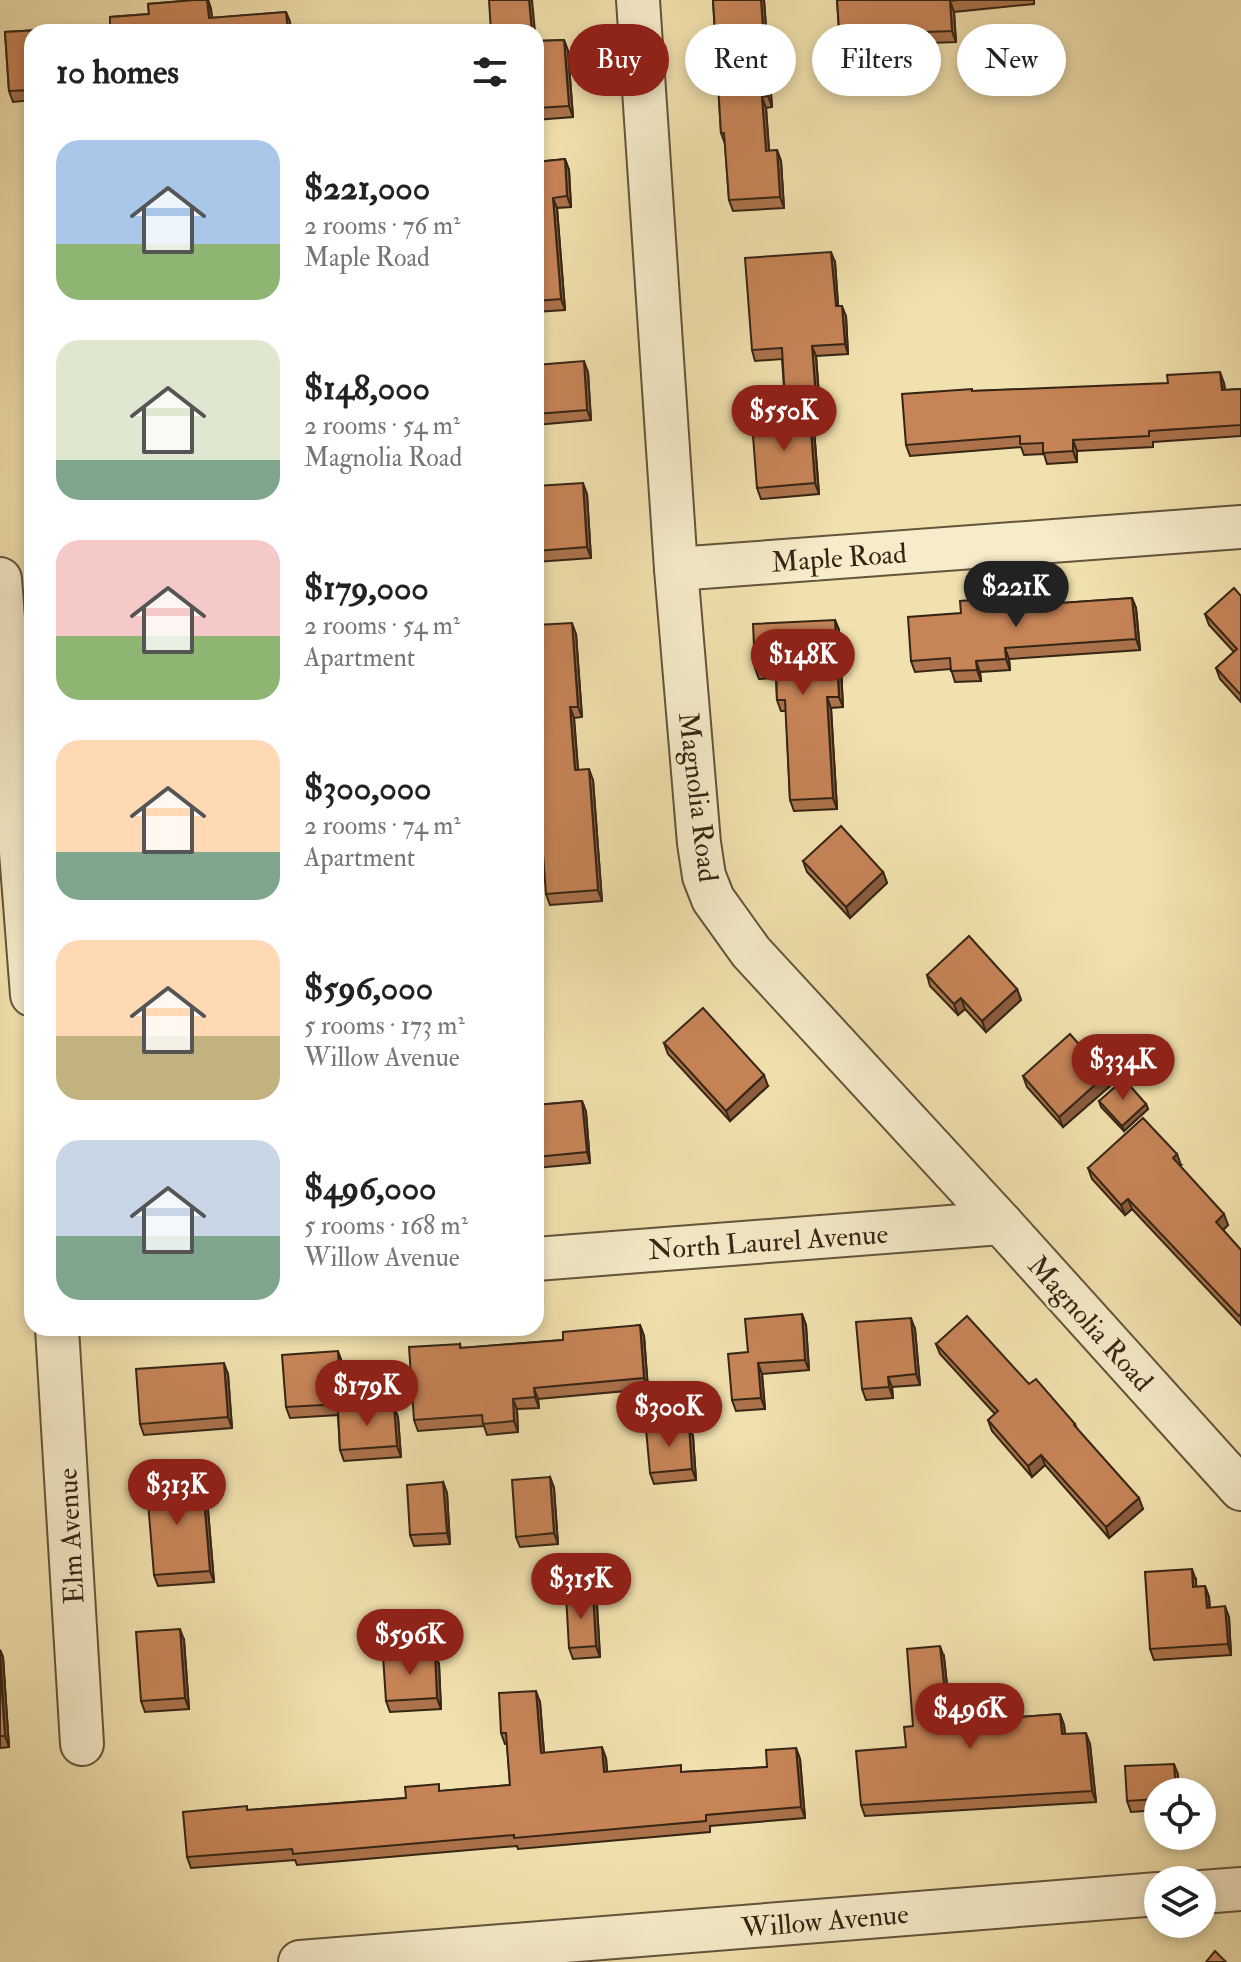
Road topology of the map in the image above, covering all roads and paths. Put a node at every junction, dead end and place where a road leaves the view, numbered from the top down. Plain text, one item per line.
1 (638, 0) edge
2 (1241, 527) edge
3 (676, 569) junction
4 (0, 579) edge
5 (24, 891) edge
6 (1001, 1223) junction
7 (544, 1258) edge
8 (57, 1336) edge
9 (1241, 1489) edge
10 (82, 1744) dead end
11 (1241, 1889) edge
12 (1216, 1891) edge
13 (1144, 1895) edge
14 (473, 1955) edge
15 (300, 1962) edge

1 - 3 street, Magnolia Road
2 - 3 street, Maple Road
3 - 6 street, Magnolia Road
4 - 5 street
6 - 7 street, North Laurel Avenue
6 - 9 street, Magnolia Road
8 - 10 street, Elm Avenue
11 - 12 street
13 - 14 street, Willow Avenue
14 - 15 street, Willow Avenue

